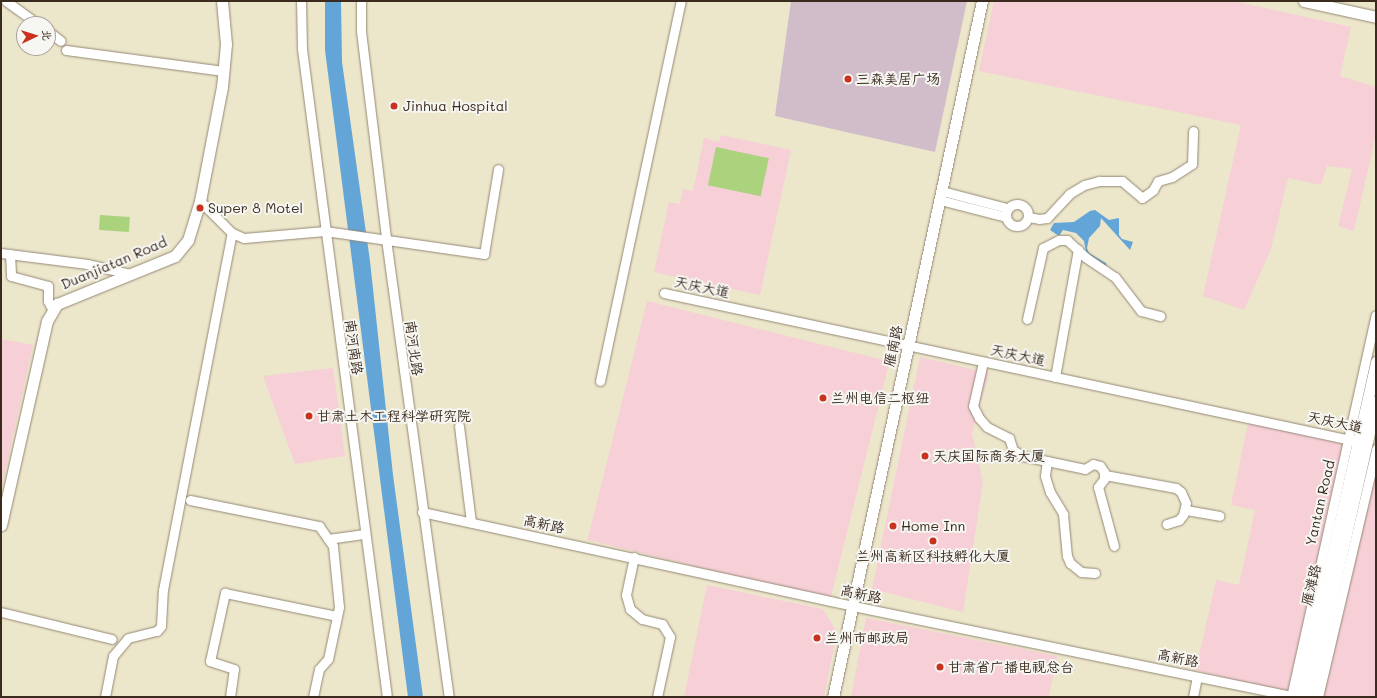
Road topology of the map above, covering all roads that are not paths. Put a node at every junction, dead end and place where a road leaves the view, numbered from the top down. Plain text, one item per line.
1 (6, 1) edge
2 (222, 1) edge
3 (301, 1) edge
4 (361, 1) edge
5 (681, 1) edge
6 (982, 1) edge
7 (1304, 1) edge
8 (27, 16) edge
9 (1376, 17) edge
10 (56, 38) edge
11 (61, 41) dead end
12 (66, 50) dead end
13 (224, 71) junction
14 (1193, 131) dead end
15 (498, 169) dead end
16 (941, 196) junction
17 (200, 201) junction
18 (1006, 213) junction
19 (1028, 217) junction
20 (325, 231) junction
21 (232, 233) junction
22 (386, 239) junction
23 (1078, 249) junction
24 (5, 254) edge
25 (130, 274) junction
26 (664, 293) dead end
27 (53, 311) junction
28 (1376, 315) edge
29 (1160, 316) dead end
30 (1027, 319) dead end
31 (908, 346) junction
32 (983, 362) junction
33 (1376, 362) edge
34 (1055, 377) junction
35 (600, 381) dead end
36 (1376, 402) edge
37 (460, 426) dead end
38 (1363, 444) edge
39 (1047, 461) junction
40 (1104, 475) junction
41 (190, 500) dead end
42 (1186, 510) junction
43 (422, 512) junction
44 (1220, 516) dead end
45 (471, 522) junction
46 (1167, 524) dead end
47 (1, 525) edge
48 (365, 534) junction
49 (328, 539) junction
50 (1114, 546) dead end
51 (634, 556) junction
52 (1095, 573) dead end
53 (853, 606) junction
54 (1, 612) edge
55 (337, 616) junction
56 (112, 639) dead end
57 (1197, 677) junction
58 (105, 697) edge
59 (230, 697) edge
60 (313, 697) edge
61 (387, 697) edge
62 (449, 697) edge
63 (657, 697) edge
64 (833, 697) edge
65 (1192, 697) edge
66 (1294, 697) edge
67 (1309, 697) edge
68 (1318, 697) edge

1 - 8 street
2 - 13 main road, Duanjiatan Road
3 - 20 street, 南河南路
4 - 22 street, 南河北路
5 - 35 street
6 - 16 main road, 雁南路
7 - 9 main road
10 - 11 street
12 - 13 street
13 - 17 main road, Duanjiatan Road
14 - 19 street
15 - 22 street
16 - 18 street
16 - 31 main road, 雁南路
17 - 21 street
17 - 25 main road, Duanjiatan Road
18 - 19 street
18 - 19 street
20 - 21 street
20 - 22 street
20 - 48 street, 南河南路
21 - 58 street
22 - 43 street, 南河北路
23 - 29 street
23 - 30 street
23 - 34 street
24 - 25 street
24 - 27 street
25 - 27 main road, Duanjiatan Road
26 - 31 street, 天庆大道
27 - 47 main road, Duanjiatan Road
28 - 38 street
31 - 32 street, 天庆大道
31 - 53 main road, 雁南路
32 - 34 street, 天庆大道
32 - 39 street
33 - 38 main road, 雁滩路
34 - 38 street, 天庆大道
36 - 38 main road
37 - 45 street
38 - 66 main road, 雁滩路
38 - 67 main road
38 - 68 street
39 - 40 street
39 - 52 street
40 - 42 street
40 - 50 street
41 - 49 street
42 - 44 street
42 - 46 street
43 - 45 street, 高新路
43 - 62 street, 南河北路
45 - 51 street, 高新路
48 - 49 street
48 - 61 street, 南河南路
49 - 55 street
51 - 53 street, 高新路
51 - 63 street
53 - 57 street, 高新路
53 - 64 main road, 雁南路
54 - 56 street
55 - 59 street
55 - 60 street
57 - 65 street
57 - 66 street, 高新路

